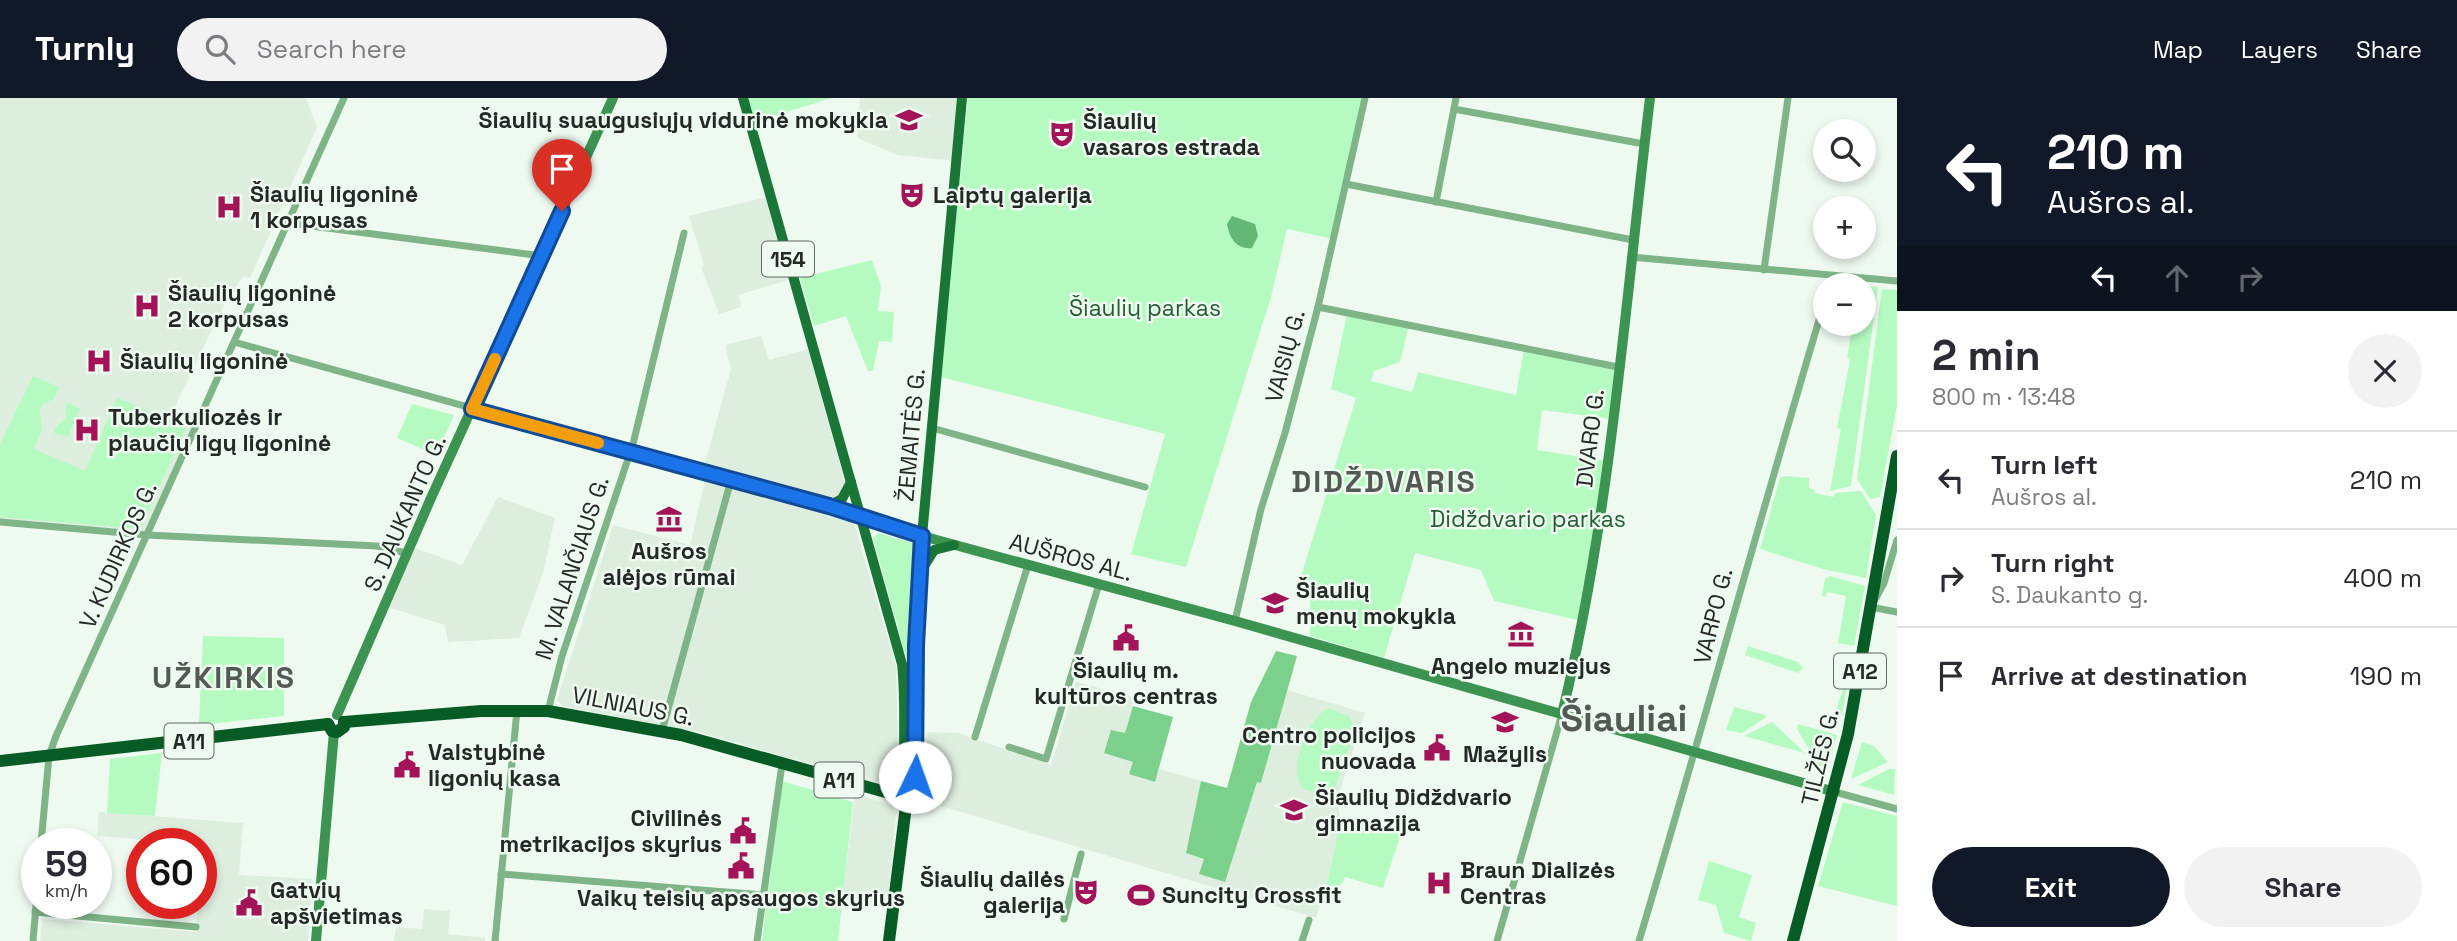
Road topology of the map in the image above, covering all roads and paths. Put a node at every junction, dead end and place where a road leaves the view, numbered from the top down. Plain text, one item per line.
1 (344, 98) edge
2 (613, 98) edge
3 (743, 98) edge
4 (962, 98) edge
5 (1365, 98) edge
6 (1456, 98) edge
7 (1650, 98) edge
8 (1788, 98) edge
9 (1454, 109) junction
10 (1644, 144) junction
11 (1346, 184) junction
12 (1436, 202) junction
13 (288, 223) junction
14 (684, 233) dead end
15 (1633, 240) junction
16 (542, 256) junction
17 (1631, 257) junction
18 (1764, 270) junction
19 (1813, 277) edge
20 (1876, 281) edge
21 (1897, 281) edge
22 (1318, 307) junction
23 (1814, 336) edge
24 (234, 342) junction
25 (1618, 367) junction
26 (472, 409) junction
27 (932, 428) junction
28 (631, 452) junction
29 (1897, 456) edge
30 (731, 480) junction
31 (851, 482) junction
32 (1145, 487) dead end
33 (829, 506) junction
34 (860, 516) junction
35 (0, 522) edge
36 (148, 535) junction
37 (922, 536) junction
38 (1897, 540) edge
39 (954, 545) junction
40 (407, 553) junction
41 (1028, 565) junction
42 (920, 575) junction
43 (1099, 584) junction
44 (1871, 607) junction
45 (1897, 612) edge
46 (1235, 621) junction
47 (517, 710) junction
48 (548, 711) junction
49 (1562, 714) junction
50 (336, 723) junction
51 (662, 731) junction
52 (975, 737) dead end
53 (1009, 747) dead end
54 (1695, 751) junction
55 (49, 756) junction
56 (0, 761) edge
57 (782, 764) junction
58 (1835, 792) junction
59 (907, 798) junction
60 (1897, 809) edge
61 (42, 828) edge
62 (1081, 854) dead end
63 (501, 874) junction
64 (763, 894) junction
65 (35, 919) edge
66 (110, 919) edge
67 (1064, 919) dead end
68 (1309, 920) dead end
69 (196, 927) dead end
70 (33, 941) edge
71 (316, 941) edge
72 (495, 941) edge
73 (757, 941) edge
74 (889, 941) edge
75 (1302, 941) edge
76 (1497, 941) edge
77 (1639, 941) edge
78 (1793, 941) edge

1 - 13 street, V. KUDIRKOS G.
2 - 16 main road, S. DAUKANTO G.
3 - 31 main road, 154
4 - 27 main road, ŽEMAITĖS G.
5 - 11 street, VAISIŲ G.
6 - 9 street
7 - 10 main road, DVARO G.
8 - 18 street
9 - 10 street
9 - 12 street
10 - 15 main road, DVARO G.
11 - 12 street
11 - 22 street, VAISIŲ G.
12 - 15 street
13 - 16 street
13 - 24 street, V. KUDIRKOS G.
14 - 28 street, M. VALANČIAUS G.
15 - 17 main road, DVARO G.
16 - 26 main road, S. DAUKANTO G.
17 - 18 street
17 - 25 main road, DVARO G.
18 - 19 street
20 - 21 street
22 - 25 street
22 - 46 street, VAISIŲ G.
23 - 54 street, VARPO G.
24 - 26 street, AUŠROS AL.
24 - 36 street, V. KUDIRKOS G.
25 - 49 main road, DVARO G.
26 - 28 street, AUŠROS AL.
26 - 40 main road, S. DAUKANTO G.
27 - 32 street
27 - 37 main road, ŽEMAITĖS G.
28 - 30 street, AUŠROS AL.
28 - 48 street, M. VALANČIAUS G.
29 - 44 highway, TILŽĖS G. / A12
30 - 33 street, AUŠROS AL.
30 - 51 street
31 - 33 main road
31 - 34 main road, 154
33 - 34 street, AUŠROS AL.
34 - 37 main road, AUŠROS AL.
34 - 59 main road, 154
35 - 36 street
36 - 40 street
36 - 55 street, V. KUDIRKOS G.
37 - 39 main road, AUŠROS AL.
37 - 42 main road, ŽEMAITĖS G.
38 - 44 street
39 - 41 main road, AUŠROS AL.
39 - 42 main road
40 - 50 main road, S. DAUKANTO G.
41 - 43 main road, AUŠROS AL.
41 - 52 street
42 - 59 main road, ŽEMAITĖS G.
43 - 46 main road, AUŠROS AL.
43 - 53 street
44 - 45 street
44 - 58 highway, TILŽĖS G. / A12
46 - 49 main road, AUŠROS AL.
47 - 48 highway, VILNIAUS G. / A11
47 - 50 highway, VILNIAUS G. / A11
47 - 63 street
48 - 51 highway, VILNIAUS G. / A11
49 - 54 main road, AUŠROS AL.
49 - 76 street, DVARO G.
50 - 55 highway, VILNIAUS G. / A11
50 - 71 main road, S. DAUKANTO G.
51 - 57 highway, VILNIAUS G. / A11
54 - 58 main road, AUŠROS AL.
54 - 77 street, VARPO G.
55 - 56 highway, VILNIAUS G. / A11
55 - 61 street, V. KUDIRKOS G.
57 - 59 highway, VILNIAUS G. / A11
57 - 64 street
58 - 60 street, AUŠROS AL.
58 - 78 highway, TILŽĖS G. / A12
59 - 74 highway, ŽEMAITĖS G.
62 - 67 street
63 - 64 street
63 - 72 street
64 - 73 street
65 - 70 street
66 - 69 street
68 - 75 street

